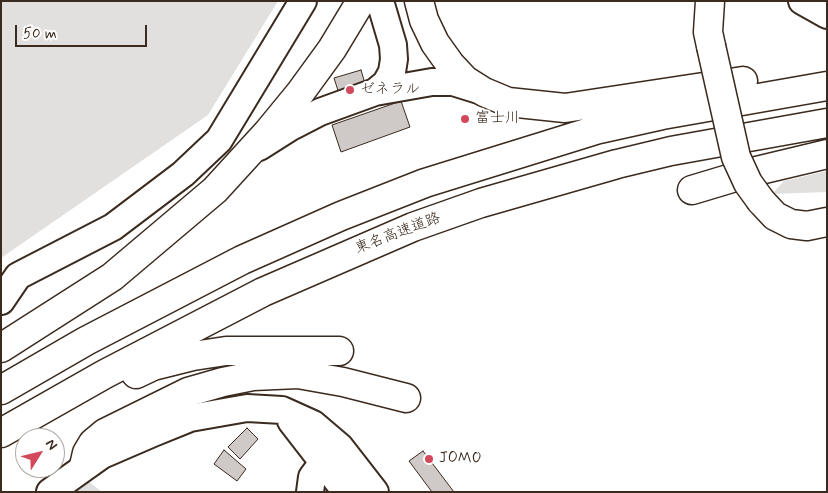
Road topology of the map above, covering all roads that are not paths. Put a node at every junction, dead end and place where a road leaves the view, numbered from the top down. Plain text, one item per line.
1 (303, 1) edge
2 (361, 1) edge
3 (380, 1) edge
4 (419, 1) edge
5 (710, 1) edge
6 (802, 1) edge
7 (827, 15) edge
8 (827, 71) edge
9 (827, 86) edge
10 (374, 92) junction
11 (484, 92) junction
12 (827, 123) edge
13 (827, 154) edge
14 (244, 158) junction
15 (692, 190) dead end
16 (827, 222) edge
17 (1, 301) edge
18 (1, 348) edge
19 (292, 350) junction
20 (339, 351) dead end
21 (325, 379) junction
22 (1, 390) edge
23 (406, 398) dead end
24 (282, 410) junction
25 (1, 433) edge
26 (1, 438) edge
27 (84, 466) junction
28 (312, 480) edge
29 (50, 492) edge
30 (346, 492) edge
31 (375, 492) edge

1 - 17 street
2 - 14 highway
3 - 10 street
4 - 11 highway
5 - 16 highway, bridge
6 - 7 street
8 - 11 highway
9 - 22 highway
10 - 11 street
10 - 14 street
12 - 25 highway, 東名高速道路
13 - 15 highway
14 - 18 highway
19 - 20 highway
19 - 21 street
19 - 26 highway
21 - 23 highway
21 - 27 highway
24 - 27 street
24 - 28 street
24 - 31 street
27 - 29 street
28 - 30 street

